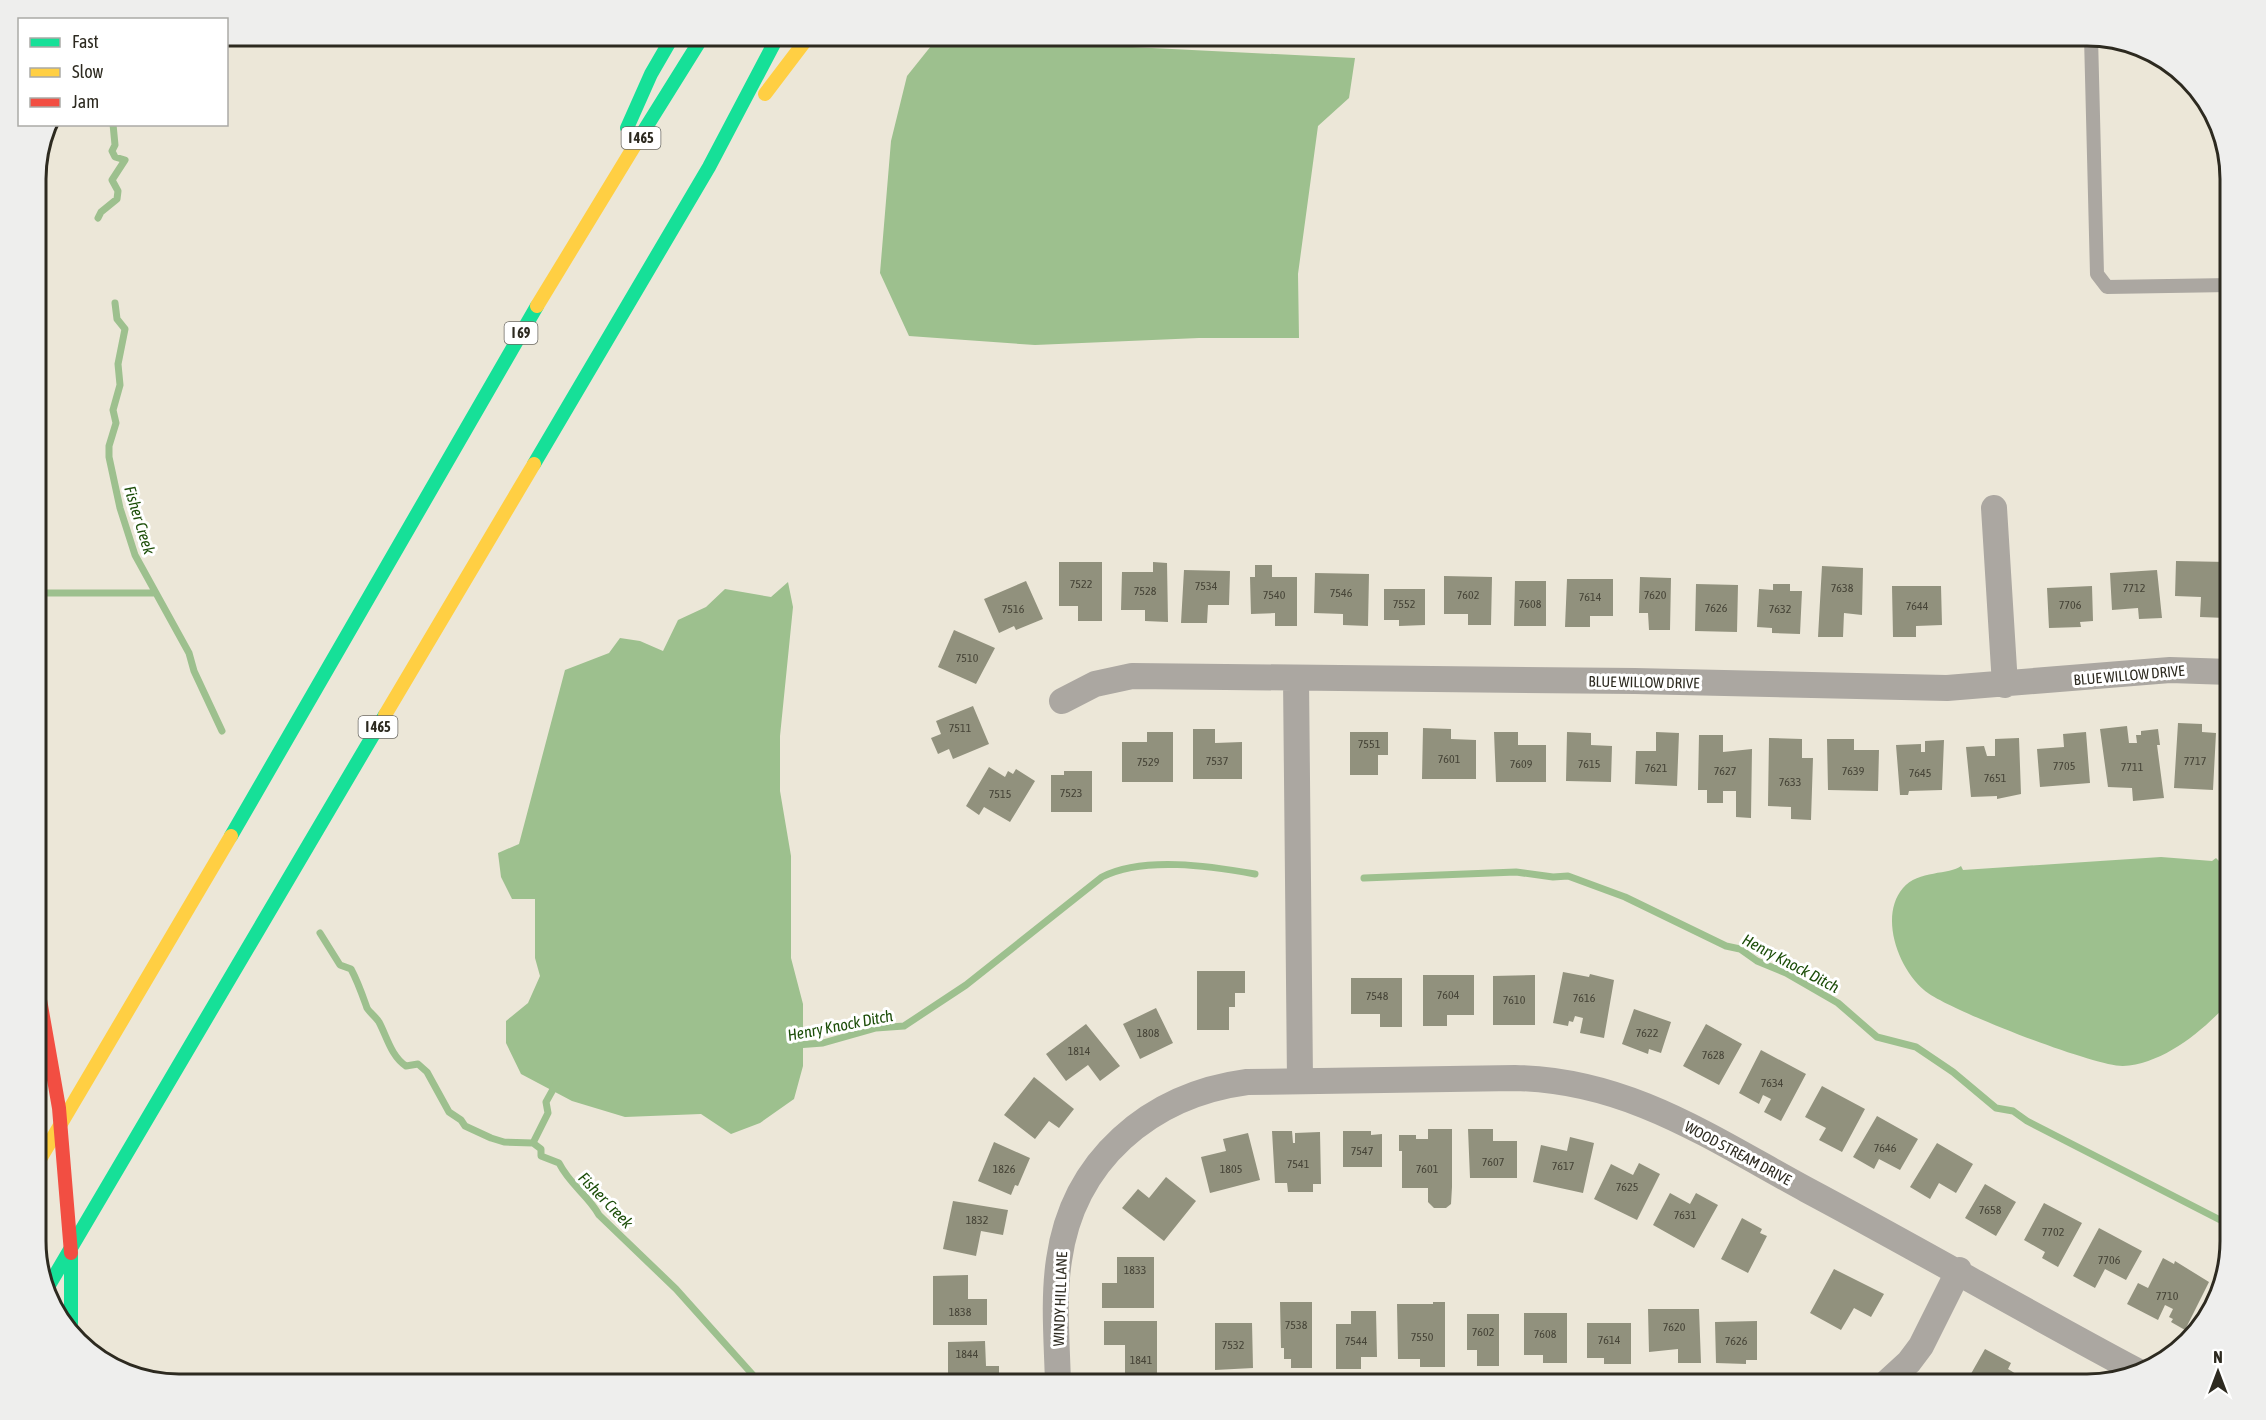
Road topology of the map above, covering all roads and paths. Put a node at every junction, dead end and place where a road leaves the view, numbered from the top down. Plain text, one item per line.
1 (667, 46) edge
2 (697, 46) edge
3 (773, 46) edge
4 (800, 46) edge
5 (2091, 46) edge
6 (709, 167) junction
7 (576, 240) junction
8 (2220, 285) edge
9 (1994, 508) dead end
10 (2220, 672) edge
11 (1296, 678) junction
12 (2005, 685) junction
13 (1062, 701) dead end
14 (47, 1036) edge
15 (1300, 1081) junction
16 (47, 1148) edge
17 (1959, 1270) junction
18 (53, 1279) edge
19 (70, 1316) edge
20 (2129, 1366) edge
21 (1058, 1374) edge
22 (1896, 1374) edge

1 - 7 highway
2 - 7 highway, I 465
3 - 6 highway, I 465
4 - 6 highway
5 - 8 lane
6 - 18 highway, I 465
7 - 16 highway, I 69
9 - 12 street
10 - 12 street, BLUE WILLOW DRIVE
11 - 12 street, BLUE WILLOW DRIVE
11 - 13 street, BLUE WILLOW DRIVE
11 - 15 street
14 - 19 highway, bridge
15 - 17 street, WOOD STREAM DRIVE
15 - 21 street, WINDY HILL LANE
17 - 20 street, WOOD STREAM DRIVE
17 - 22 street

